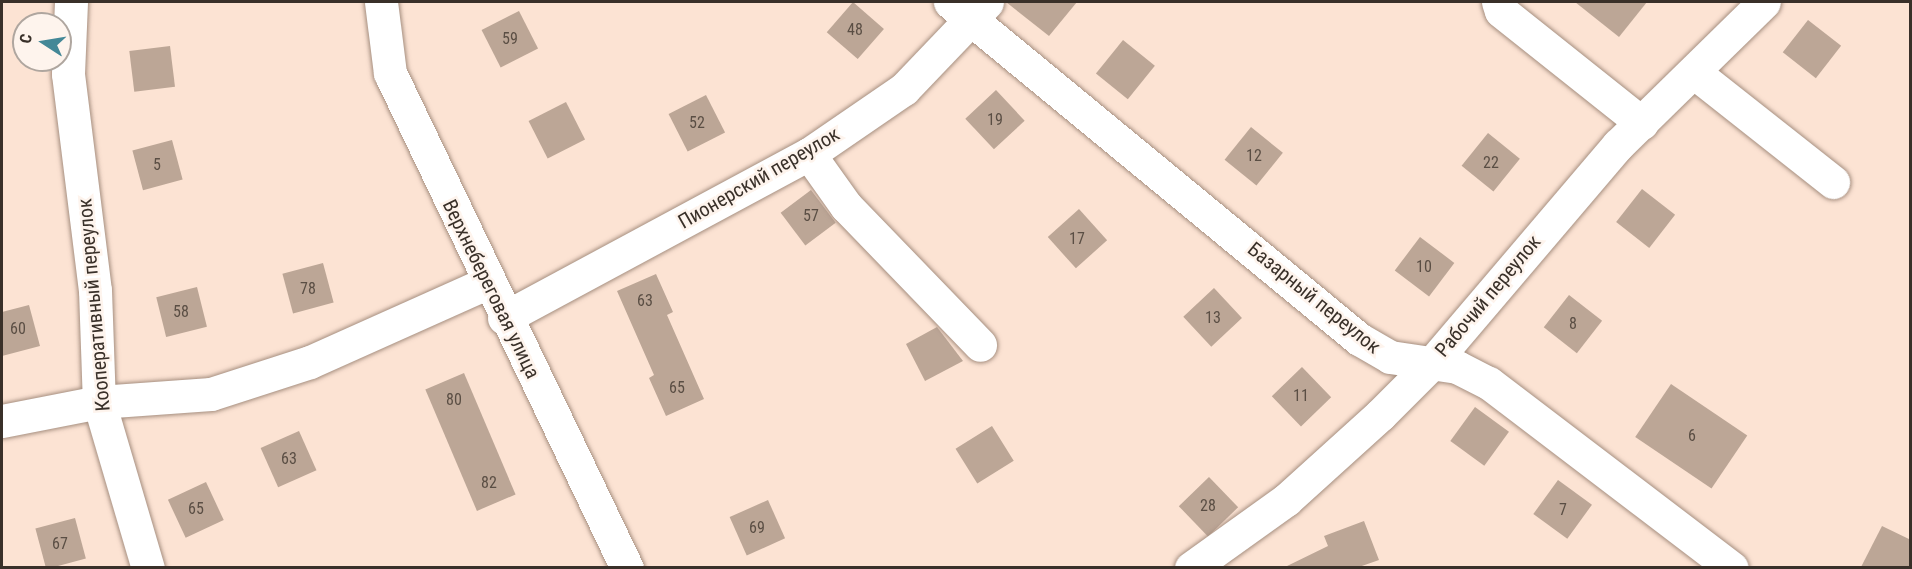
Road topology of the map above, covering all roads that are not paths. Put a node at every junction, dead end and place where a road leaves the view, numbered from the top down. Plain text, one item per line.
1 (71, 2) edge
2 (381, 2) edge
3 (1498, 2) edge
4 (1764, 2) edge
5 (970, 8) edge
6 (1695, 74) junction
7 (1642, 123) junction
8 (808, 154) junction
9 (1833, 182) dead end
10 (487, 283) junction
11 (504, 318) junction
12 (980, 345) dead end
13 (1434, 361) junction
14 (99, 402) junction
15 (2, 421) edge
16 (148, 567) edge
17 (627, 567) edge
18 (1191, 567) edge
19 (1732, 567) edge

1 - 14 street, Кооперативный переулок
2 - 10 street, Верхнебереговая улица
3 - 7 street
4 - 6 street, Рабочий переулок
5 - 8 street, Пионерский переулок
5 - 13 street, Базарный переулок
6 - 7 street, Рабочий переулок
6 - 9 street
7 - 13 street, Рабочий переулок
8 - 11 street, Пионерский переулок
8 - 12 street
10 - 11 street, Верхнебереговая улица
10 - 14 street
11 - 17 street, Верхнебереговая улица
13 - 18 street, Рабочий переулок
13 - 19 street, Базарный переулок
14 - 15 street
14 - 16 street, Кооперативный переулок

